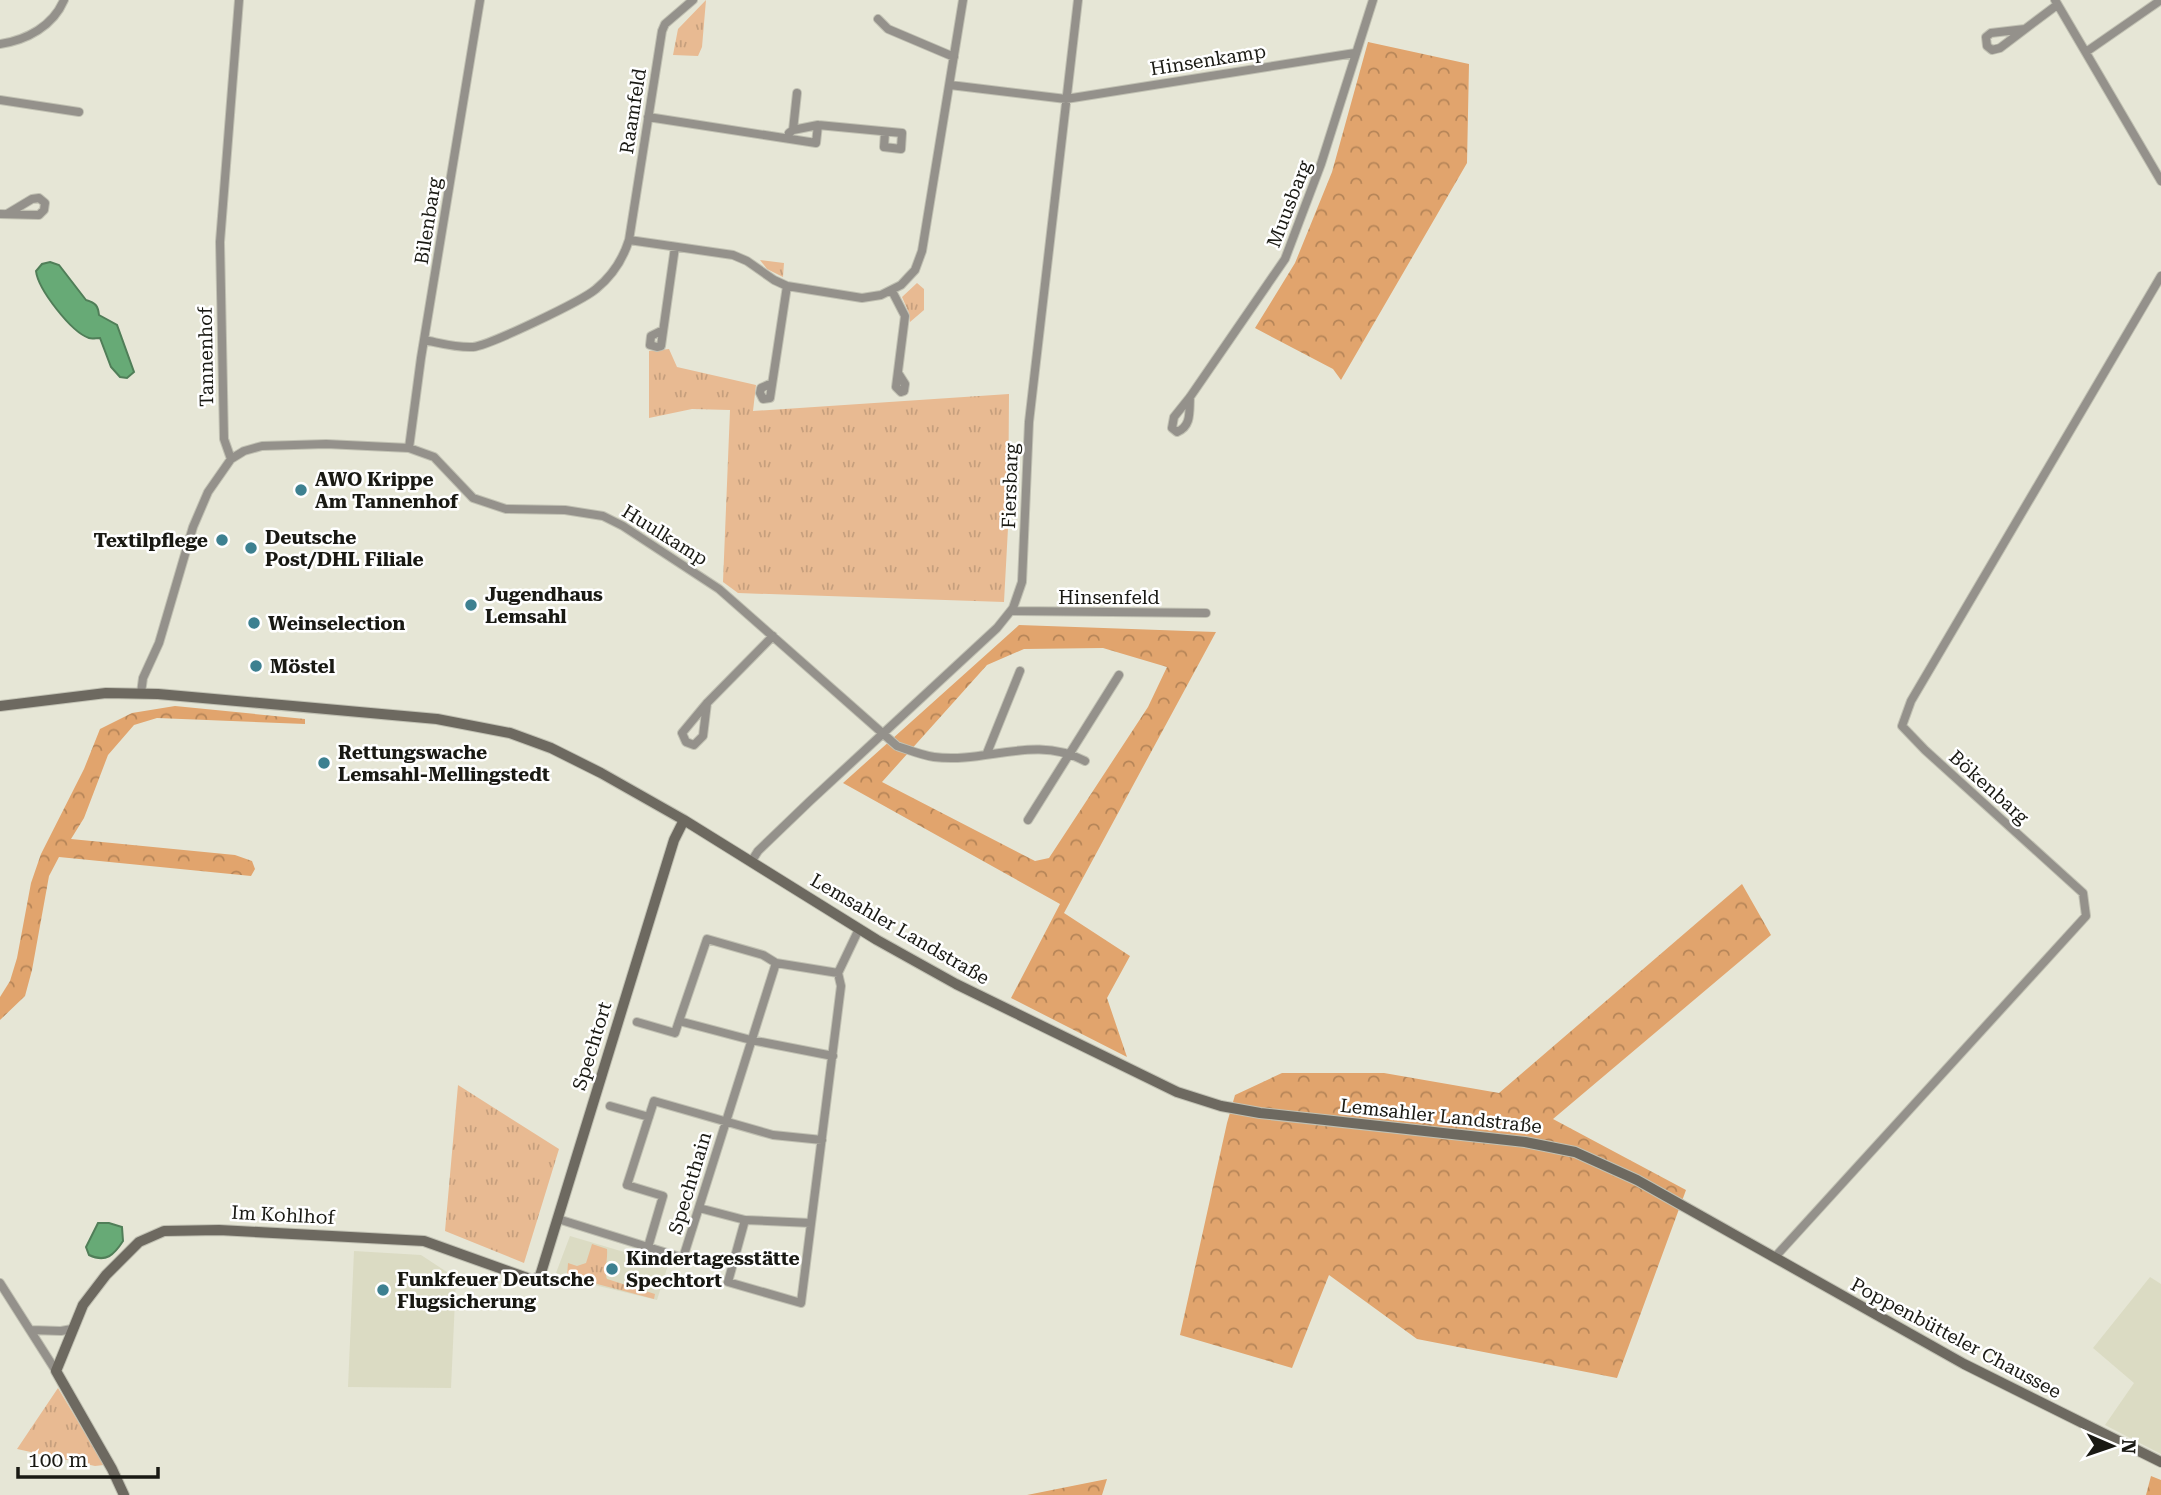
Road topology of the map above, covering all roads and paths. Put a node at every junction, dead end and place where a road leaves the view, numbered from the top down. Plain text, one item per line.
1 (64, 0) edge
2 (239, 0) edge
3 (480, 0) edge
4 (693, 0) edge
5 (963, 0) edge
6 (1078, 0) edge
7 (1373, 0) edge
8 (2161, 0) edge
9 (2056, 3) edge
10 (878, 19) dead end
11 (2025, 29) dead end
12 (0, 44) edge
13 (2086, 52) junction
14 (1355, 53) junction
15 (954, 57) junction
16 (950, 85) junction
17 (797, 93) dead end
18 (1066, 99) junction
19 (0, 100) edge
20 (79, 112) dead end
21 (648, 117) junction
22 (818, 125) junction
23 (793, 131) junction
24 (886, 132) dead end
25 (782, 136) junction
26 (2161, 181) edge
27 (629, 240) junction
28 (675, 247) junction
29 (2161, 276) edge
30 (787, 286) junction
31 (892, 290) junction
32 (663, 330) dead end
33 (424, 340) junction
34 (898, 373) dead end
35 (772, 383) dead end
36 (1190, 397) dead end
37 (409, 448) junction
38 (230, 459) junction
39 (1012, 611) junction
40 (1206, 613) dead end
41 (773, 636) junction
42 (1020, 671) dead end
43 (1119, 675) dead end
44 (141, 693) junction
45 (707, 703) junction
46 (0, 706) edge
47 (881, 734) junction
48 (1070, 753) junction
49 (987, 754) junction
50 (1085, 761) dead end
51 (684, 820) junction
52 (1028, 820) dead end
53 (751, 862) junction
54 (859, 929) junction
55 (776, 963) junction
56 (838, 973) junction
57 (679, 1021) junction
58 (637, 1022) dead end
59 (751, 1040) junction
60 (833, 1056) junction
61 (610, 1106) dead end
62 (649, 1117) junction
63 (725, 1122) junction
64 (822, 1140) junction
65 (699, 1208) junction
66 (558, 1219) junction
67 (745, 1220) junction
68 (811, 1223) junction
69 (648, 1247) junction
70 (1775, 1257) junction
71 (533, 1280) joint
72 (0, 1283) edge
73 (72, 1329) junction
74 (31, 1330) junction
75 (56, 1371) junction
76 (2161, 1462) edge
77 (124, 1495) edge

1 - 12 street
2 - 38 street, Tannenhof
3 - 33 street, Bilenbarg
4 - 21 street, Raamfeld
5 - 15 street
6 - 18 street, Fiersbarg
7 - 14 street, Muusbarg
8 - 13 street
9 - 11 street
9 - 13 street
10 - 15 street
13 - 26 street
14 - 18 street, Hinsenkamp
14 - 36 street, Muusbarg
15 - 16 street
16 - 18 street, Hinsenkamp
16 - 31 street
17 - 23 street
18 - 39 street, Fiersbarg
19 - 20 street
21 - 25 street
21 - 27 street, Raamfeld
22 - 23 street
22 - 24 street
22 - 25 street
23 - 25 street
27 - 28 street
27 - 33 street, Raamfeld
28 - 30 street
28 - 32 street
29 - 70 street, Bökenbarg
30 - 31 street
30 - 35 street
31 - 34 street
33 - 37 street, Bilenbarg
37 - 38 street, Huulkamp
37 - 41 street, Huulkamp
38 - 44 street
39 - 40 street, Hinsenfeld
39 - 47 street, Fiersbarg
41 - 45 street
41 - 47 street, Huulkamp
42 - 49 street
43 - 48 street
44 - 46 main road, Lemsahler Landstraße
44 - 51 main road, Lemsahler Landstraße
45 - 45 street
47 - 49 street, Huulkamp
47 - 53 street, Fiersbarg
48 - 49 street, Huulkamp
48 - 50 street
48 - 52 street
51 - 53 main road, Lemsahler Landstraße
51 - 66 main road, Spechtort
53 - 54 main road, Lemsahler Landstraße
54 - 56 street
54 - 70 main road, Lemsahler Landstraße
55 - 56 street
55 - 57 street
55 - 59 street, Spechthain
56 - 60 street
57 - 58 street
57 - 59 street
59 - 60 street
59 - 63 street, Spechthain
60 - 64 street
61 - 62 street
62 - 63 street, Spechthain
62 - 69 street, Spechthain
63 - 64 street
63 - 65 street, Spechthain
64 - 68 street
65 - 67 street
65 - 69 street, Spechthain
66 - 69 street, Spechthain
66 - 71 main road, Spechtort
67 - 68 street
67 - 68 street
70 - 76 main road, Poppenbütteler Chaussee
71 - 73 main road, Im Kohlhof
72 - 74 street
73 - 74 street
73 - 75 main road, Im Kohlhof
74 - 75 street
75 - 77 main road

